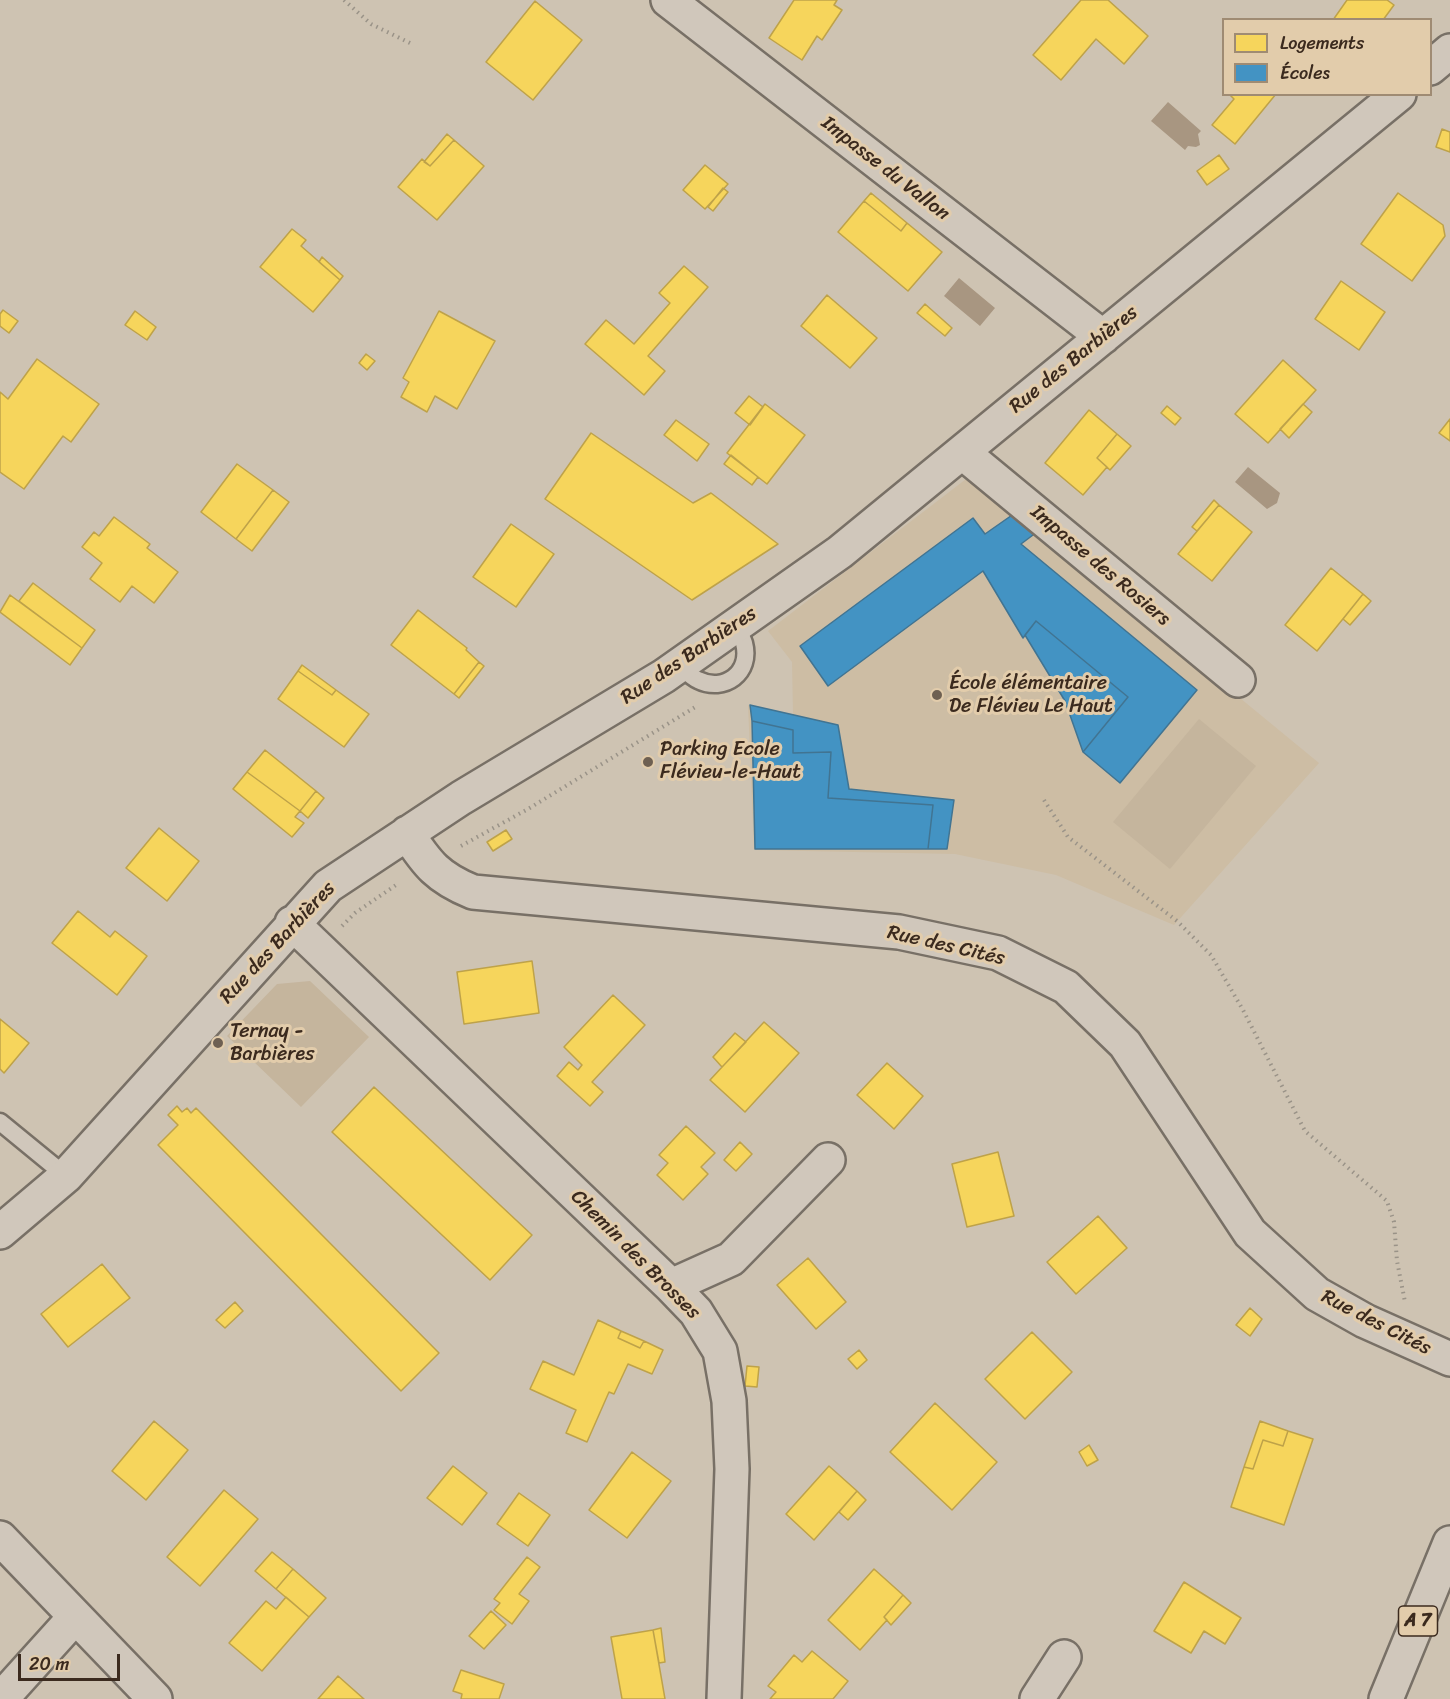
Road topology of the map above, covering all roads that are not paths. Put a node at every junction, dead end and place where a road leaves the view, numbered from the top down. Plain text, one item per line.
1 (668, 0) edge
2 (1450, 51) edge
3 (1432, 67) edge
4 (1397, 96) edge
5 (1103, 337) junction
6 (962, 452) junction
7 (735, 626) junction
8 (679, 665) junction
9 (1238, 680) dead end
10 (407, 833) junction
11 (292, 923) junction
12 (0, 1122) edge
13 (828, 1160) dead end
14 (66, 1176) junction
15 (0, 1232) edge
16 (671, 1286) junction
17 (1437, 1354) edge
18 (0, 1538) edge
19 (1450, 1543) edge
20 (75, 1617) junction
21 (1064, 1657) dead end
22 (1, 1699) edge
23 (155, 1699) edge
24 (724, 1699) edge
25 (1037, 1699) edge
26 (1386, 1699) edge

1 - 5 main road, Impasse du Vallon
2 - 3 main road
4 - 5 main road, Rue des Barbières
5 - 6 main road, Rue des Barbières
6 - 7 main road, Rue des Barbières
6 - 9 main road, Impasse des Rosiers
7 - 8 main road, Rue des Barbières
7 - 8 lane
8 - 10 main road, Rue des Barbières
10 - 11 main road, Rue des Barbières
10 - 17 main road, Rue des Cités
11 - 14 main road, Rue des Barbières
11 - 16 main road, Chemin des Brosses
12 - 14 lane
13 - 16 main road
14 - 15 main road, Rue des Barbières
16 - 24 main road, Chemin des Brosses
18 - 20 main road
19 - 26 main road, A 7
20 - 22 main road
20 - 23 main road
21 - 25 main road

